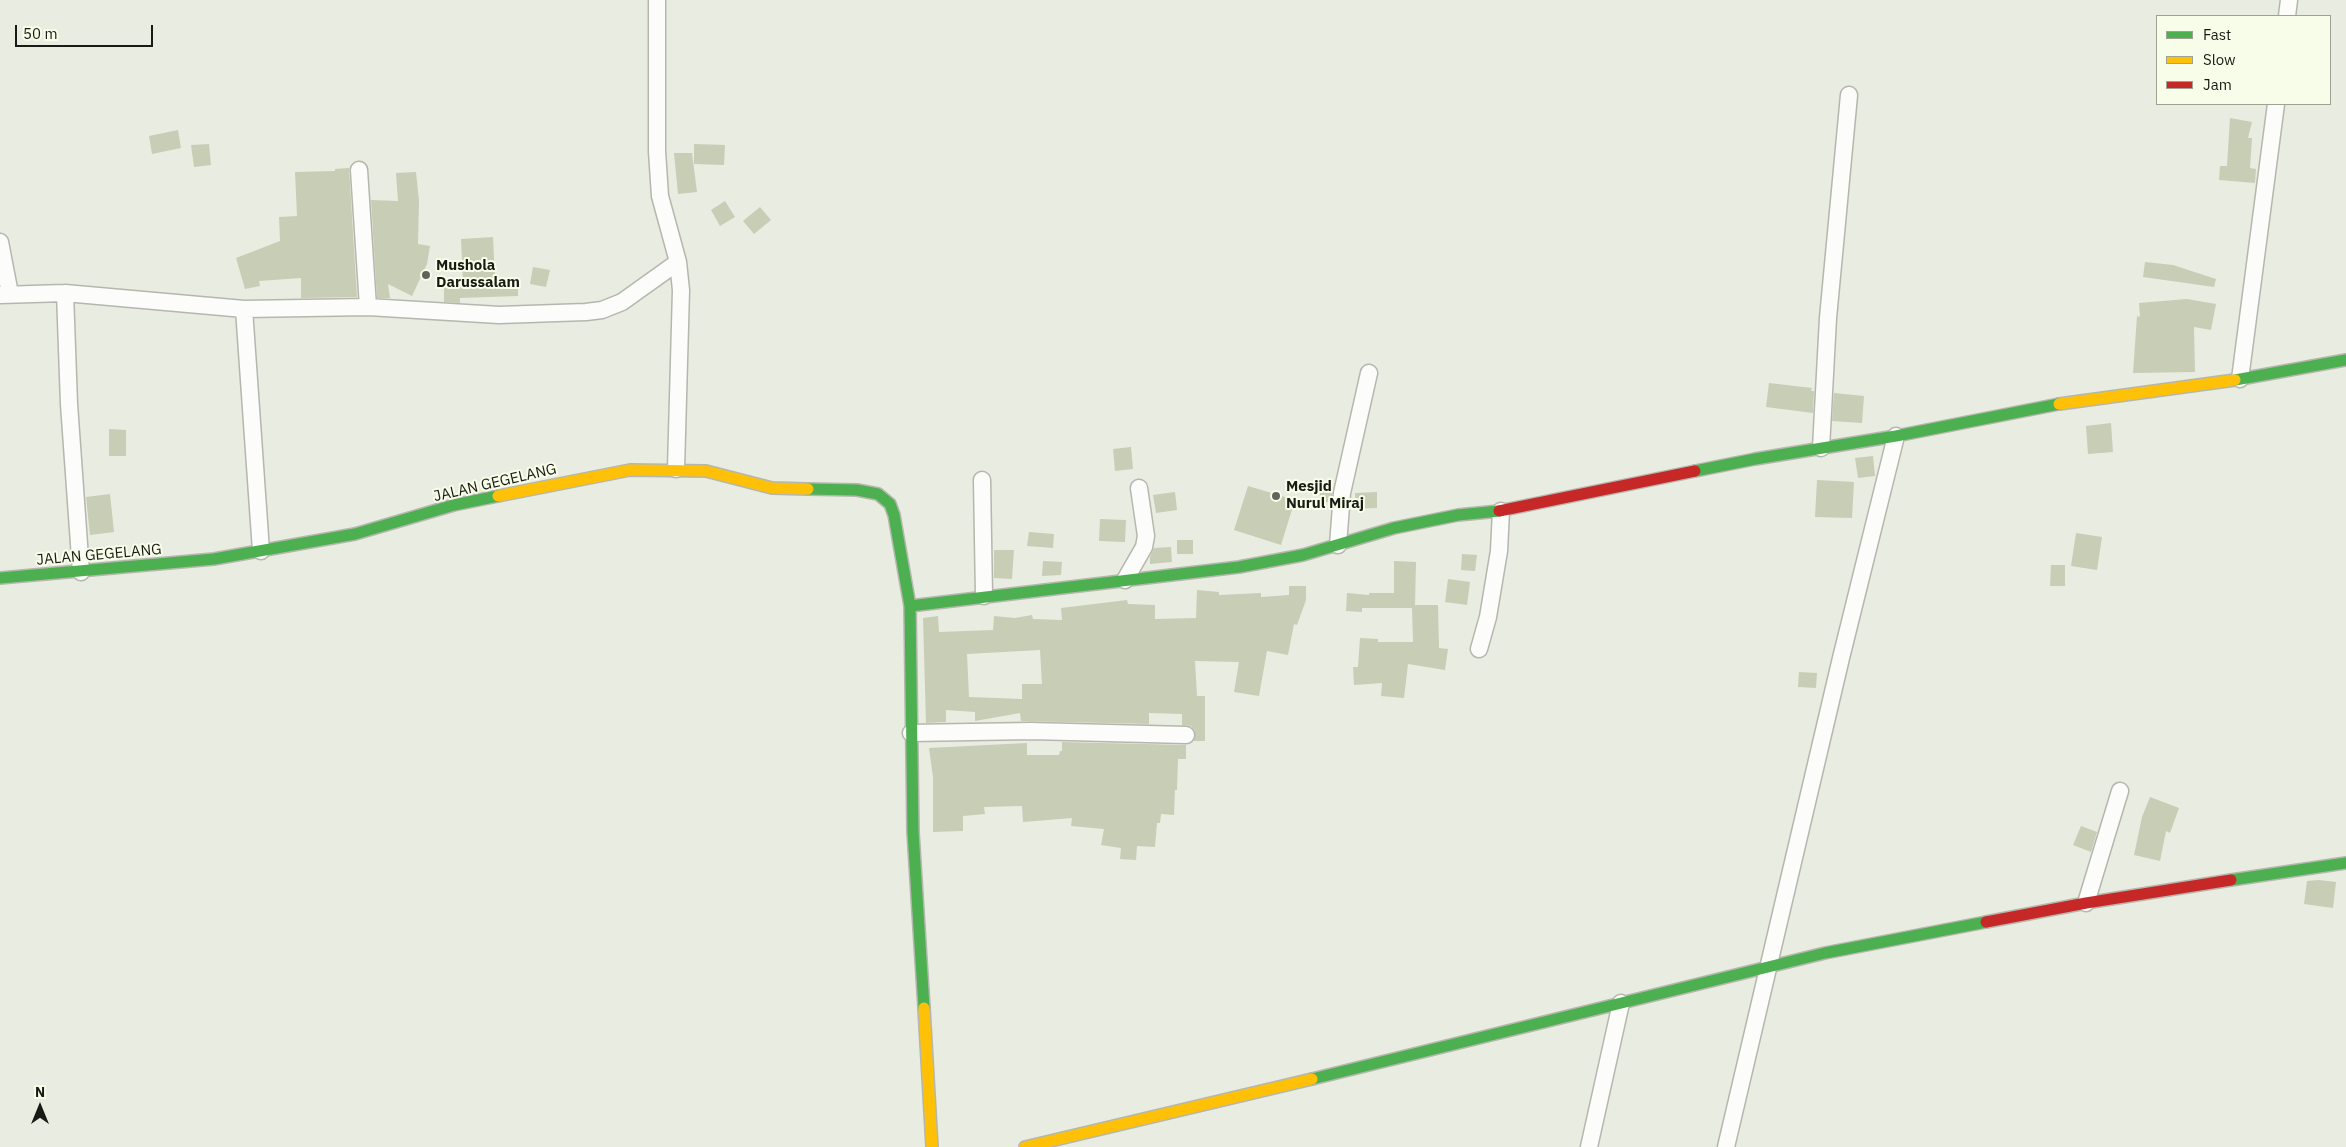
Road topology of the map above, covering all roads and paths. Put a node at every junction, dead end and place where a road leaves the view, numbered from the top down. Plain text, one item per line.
1 (657, 0) edge
2 (2289, 0) edge
3 (2287, 15) edge
4 (1849, 95) dead end
5 (2276, 105) edge
6 (359, 170) dead end
7 (0, 242) edge
8 (678, 262) junction
9 (65, 293) junction
10 (5, 294) edge
11 (368, 307) junction
12 (244, 309) junction
13 (2346, 360) edge
14 (1369, 373) dead end
15 (2240, 379) junction
16 (1896, 436) junction
17 (1821, 448) junction
18 (676, 469) junction
19 (982, 480) dead end
20 (1139, 488) dead end
21 (1501, 511) junction
22 (1338, 545) junction
23 (262, 550) junction
24 (81, 572) junction
25 (0, 578) edge
26 (1125, 580) junction
27 (984, 596) junction
28 (910, 606) junction
29 (1479, 649) dead end
30 (911, 732) junction
31 (1186, 735) dead end
32 (2120, 791) dead end
33 (2346, 863) edge
34 (2086, 903) junction
35 (1770, 965) junction
36 (1621, 1003) junction
37 (932, 1147) edge
38 (1024, 1147) edge
39 (1589, 1147) edge
40 (1726, 1147) edge

1 - 8 street
2 - 3 street
4 - 17 street
5 - 15 street
6 - 11 street
7 - 10 street
8 - 11 street
8 - 18 street
9 - 10 street
9 - 12 street
9 - 24 street
11 - 12 street
12 - 23 street
13 - 15 street
14 - 22 street
15 - 16 street
16 - 17 street
16 - 35 street
17 - 21 street
18 - 23 street, JALAN GEGELANG
18 - 28 street, JALAN GEGELANG
19 - 27 street
20 - 26 street
21 - 22 street
21 - 29 street
22 - 26 street
23 - 24 street, JALAN GEGELANG
24 - 25 street, JALAN GEGELANG
26 - 27 street
27 - 28 street
28 - 30 street, JALAN GEGELANG
30 - 31 street
30 - 37 street, JALAN GEGELANG
32 - 34 street
33 - 34 street
34 - 35 street
35 - 36 street
35 - 40 street
36 - 38 street
36 - 39 street

